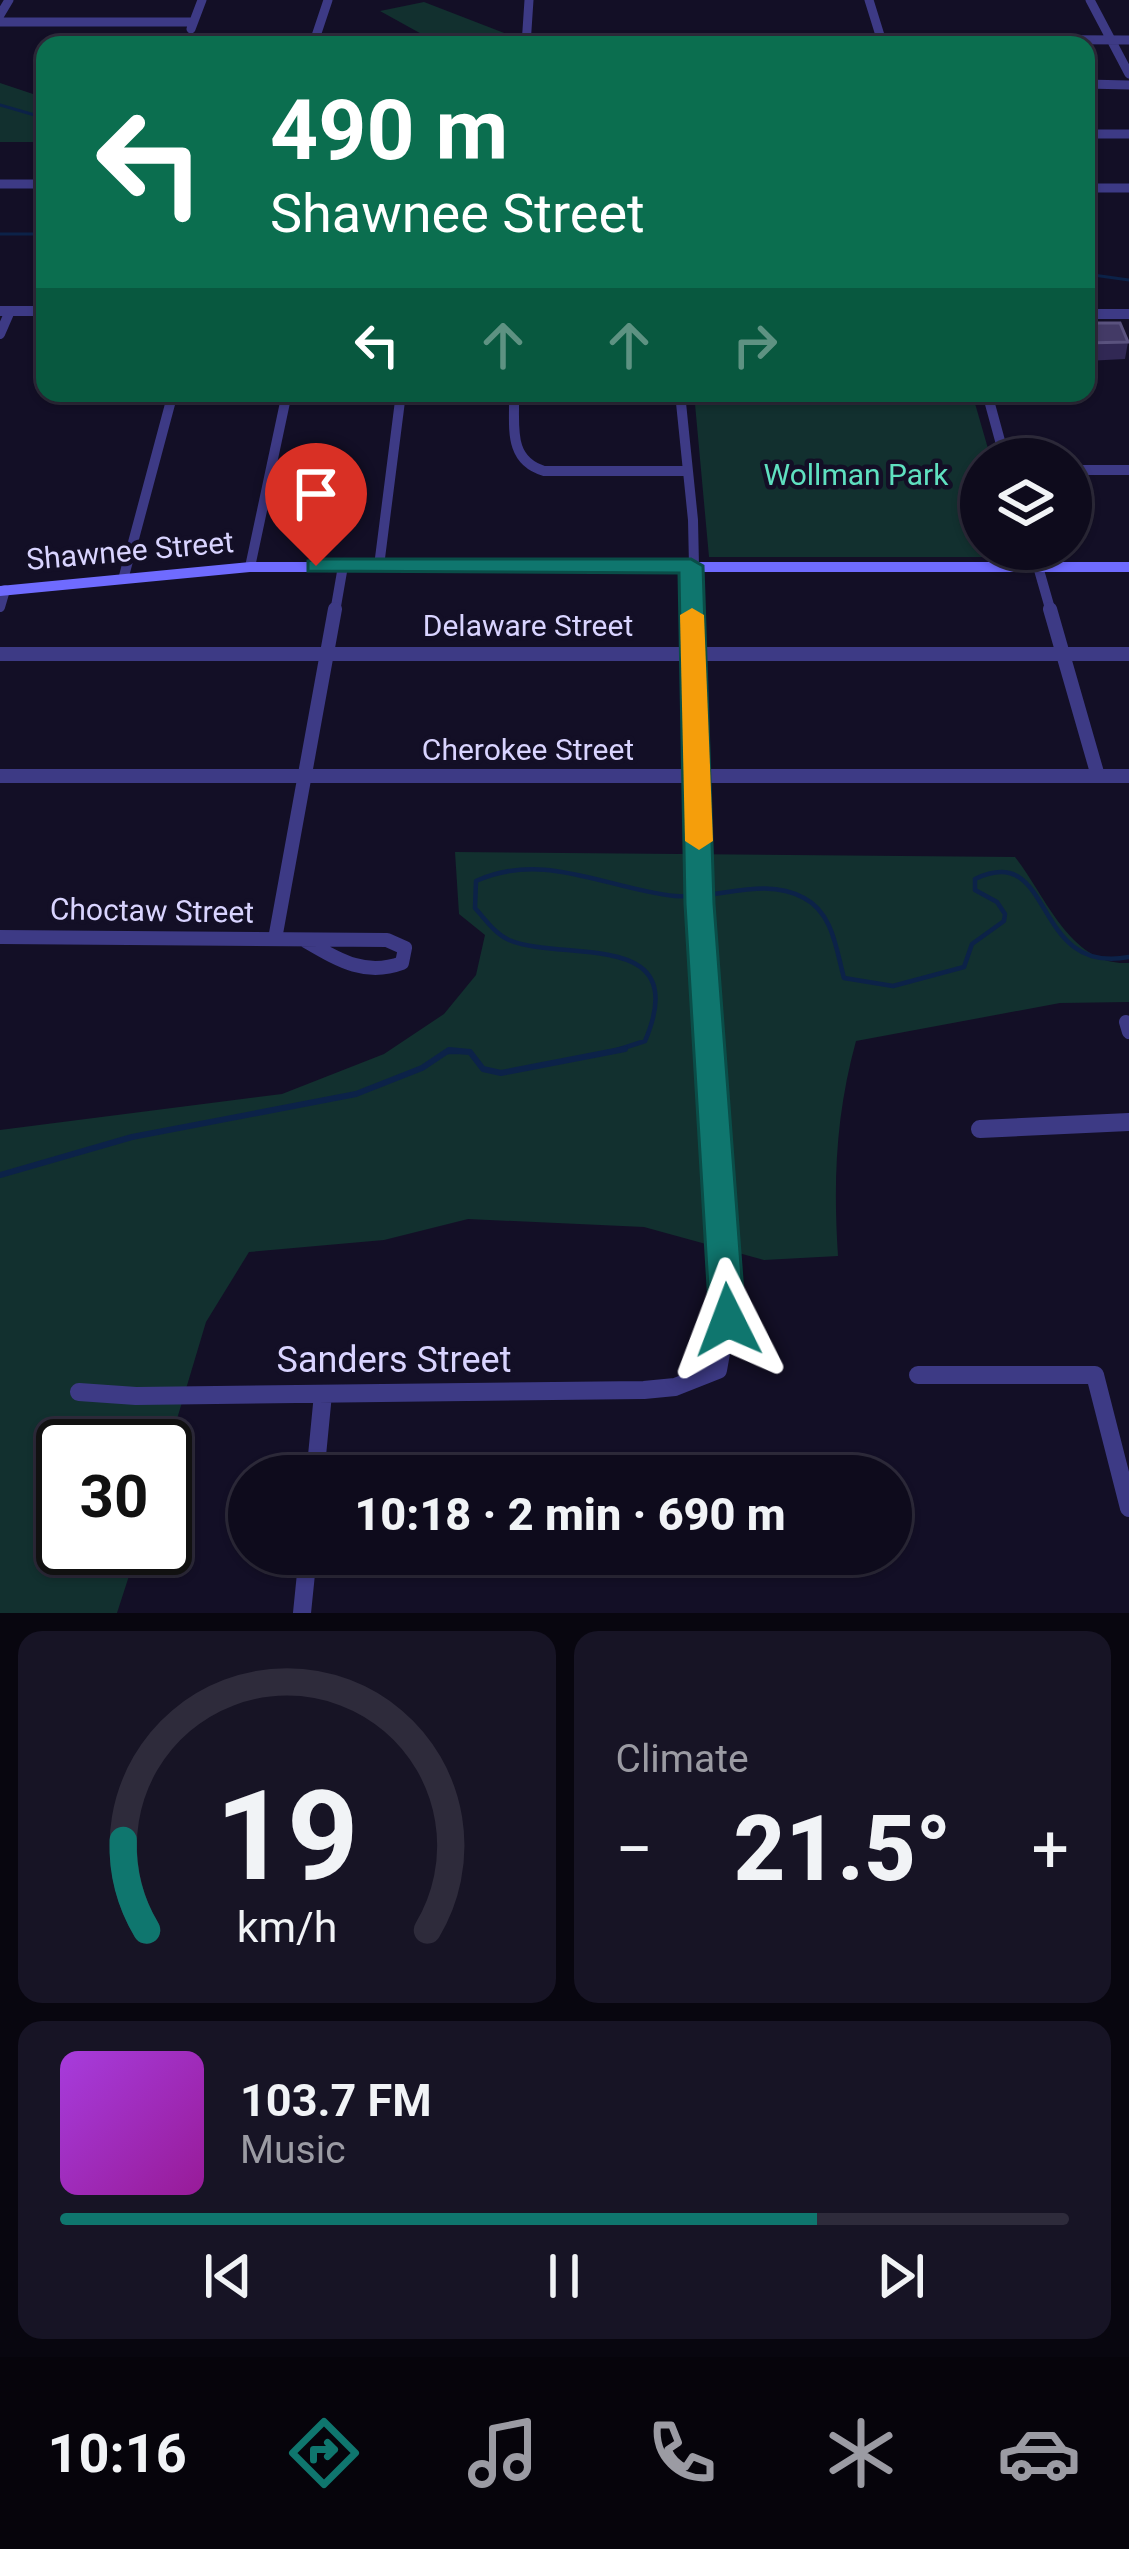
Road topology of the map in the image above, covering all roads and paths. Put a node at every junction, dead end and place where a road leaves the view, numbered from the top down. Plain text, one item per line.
1 (9, 0) edge
2 (202, 0) edge
3 (328, 0) edge
4 (529, 0) edge
5 (869, 0) edge
6 (1090, 0) edge
7 (0, 18) edge
8 (194, 22) junction
9 (188, 36) edge
10 (316, 36) edge
11 (526, 36) edge
12 (880, 36) edge
13 (1095, 40) edge
14 (1112, 40) junction
15 (1129, 40) edge
16 (1129, 74) edge
17 (1095, 84) edge
18 (1129, 85) edge
19 (1095, 134) edge
20 (1129, 134) edge
21 (0, 184) edge
22 (36, 184) edge
23 (1095, 188) edge
24 (1129, 188) edge
25 (5, 311) edge
26 (36, 311) edge
27 (0, 334) edge
28 (171, 402) edge
29 (285, 402) edge
30 (400, 402) edge
31 (514, 402) edge
32 (681, 402) edge
33 (989, 402) edge
34 (999, 438) edge
35 (1092, 470) edge
36 (1129, 470) edge
37 (688, 471) junction
38 (250, 566) junction
39 (343, 566) junction
40 (379, 566) junction
41 (691, 566) junction
42 (960, 567) edge
43 (1092, 568) edge
44 (1129, 568) edge
45 (1040, 570) edge
46 (124, 576) junction
47 (2, 596) edge
48 (1064, 652) junction
49 (326, 653) junction
50 (692, 653) junction
51 (0, 654) edge
52 (1129, 654) edge
53 (0, 776) edge
54 (697, 776) junction
55 (1098, 776) junction
56 (1129, 776) edge
57 (304, 778) junction
58 (0, 937) edge
59 (275, 939) junction
60 (304, 940) junction
61 (1129, 1122) edge
62 (980, 1129) dead end
63 (918, 1375) dead end
64 (79, 1392) dead end
65 (323, 1394) junction
66 (317, 1455) edge
67 (1129, 1508) edge
68 (306, 1575) edge
69 (302, 1613) edge

1 - 7 street
2 - 8 street
3 - 10 street
4 - 11 street
5 - 12 street
6 - 14 street
7 - 8 street
8 - 9 street
13 - 14 street
14 - 15 street
14 - 16 street
17 - 18 street
19 - 20 street
21 - 22 street
23 - 24 street
25 - 26 street
25 - 27 street
28 - 46 street
29 - 38 street
30 - 40 street
31 - 37 street
32 - 37 street
33 - 34 street
35 - 36 street
37 - 41 street
38 - 39 street, Shawnee Street
38 - 46 street, Shawnee Street
39 - 40 street, Shawnee Street
39 - 49 street
40 - 41 street, Shawnee Street
41 - 42 street, Shawnee Street
41 - 50 street
43 - 44 street, Shawnee Street
45 - 48 street
46 - 47 street, Shawnee Street
48 - 50 street, Delaware Street
48 - 52 street, Delaware Street
48 - 55 street
49 - 50 street, Delaware Street
49 - 51 street, Delaware Street
49 - 57 street
50 - 54 street
53 - 57 street, Cherokee Street
54 - 55 street, Cherokee Street
54 - 57 street, Cherokee Street
54 - 65 street, Sanders Street
55 - 56 street, Cherokee Street
57 - 59 street
58 - 59 street, Choctaw Street
59 - 60 street, Choctaw Street
60 - 60 street, Choctaw Street
61 - 62 street
63 - 67 street
64 - 65 street, Sanders Street
65 - 66 street
68 - 69 street

